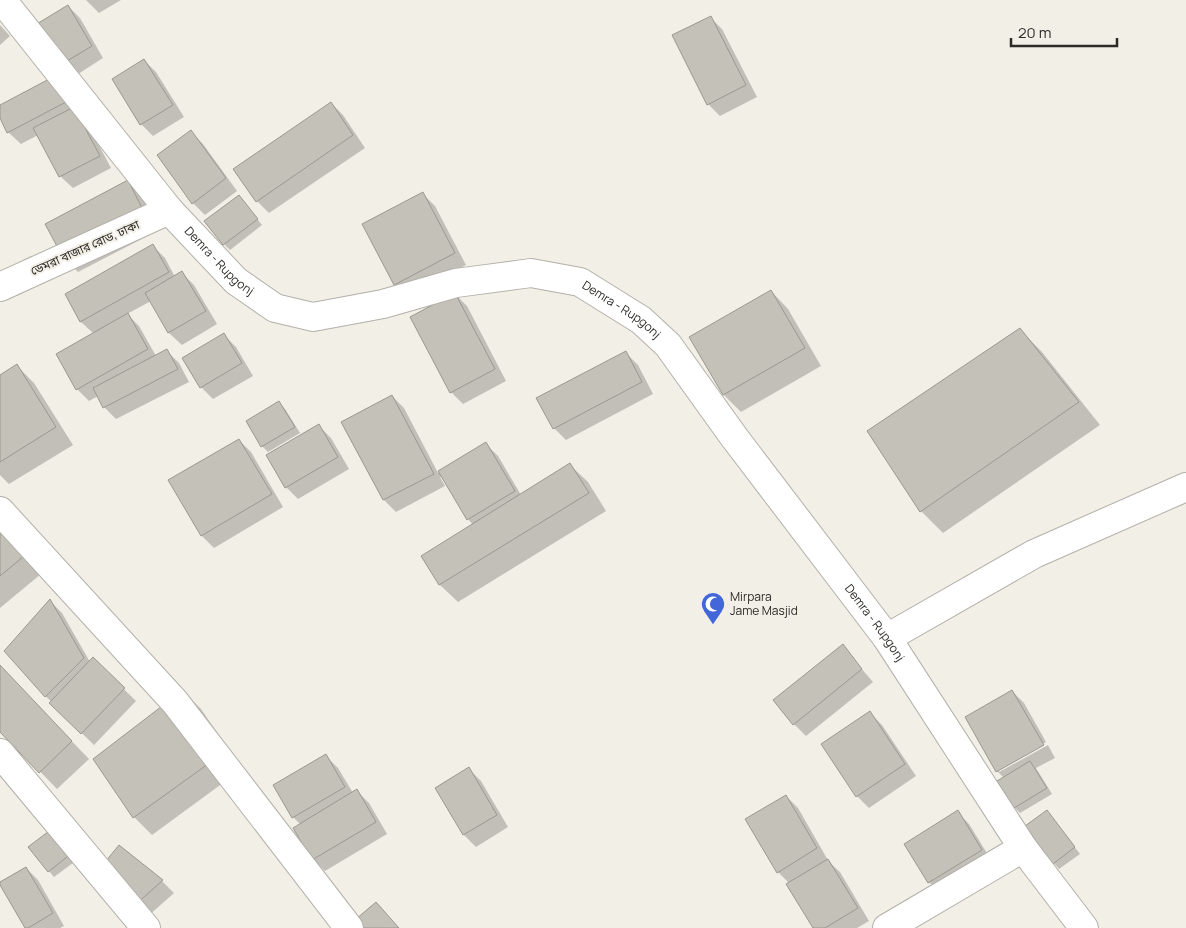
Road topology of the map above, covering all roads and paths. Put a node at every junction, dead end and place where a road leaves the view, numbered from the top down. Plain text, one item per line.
1 (2, 0) edge
2 (169, 210) junction
3 (0, 287) edge
4 (1186, 487) edge
5 (0, 511) edge
6 (887, 638) junction
7 (0, 753) edge
8 (1023, 848) junction
9 (146, 928) edge
10 (349, 928) edge
11 (887, 928) edge
12 (1084, 928) edge

1 - 2 street, Demra - Rupgonj
2 - 3 street, ডেমরা বাজার রোড, ঢাকা
2 - 6 street, Demra - Rupgonj
4 - 6 street
5 - 10 street
6 - 8 street, Demra - Rupgonj
7 - 9 street
8 - 11 street
8 - 12 street, Demra - Rupgonj

